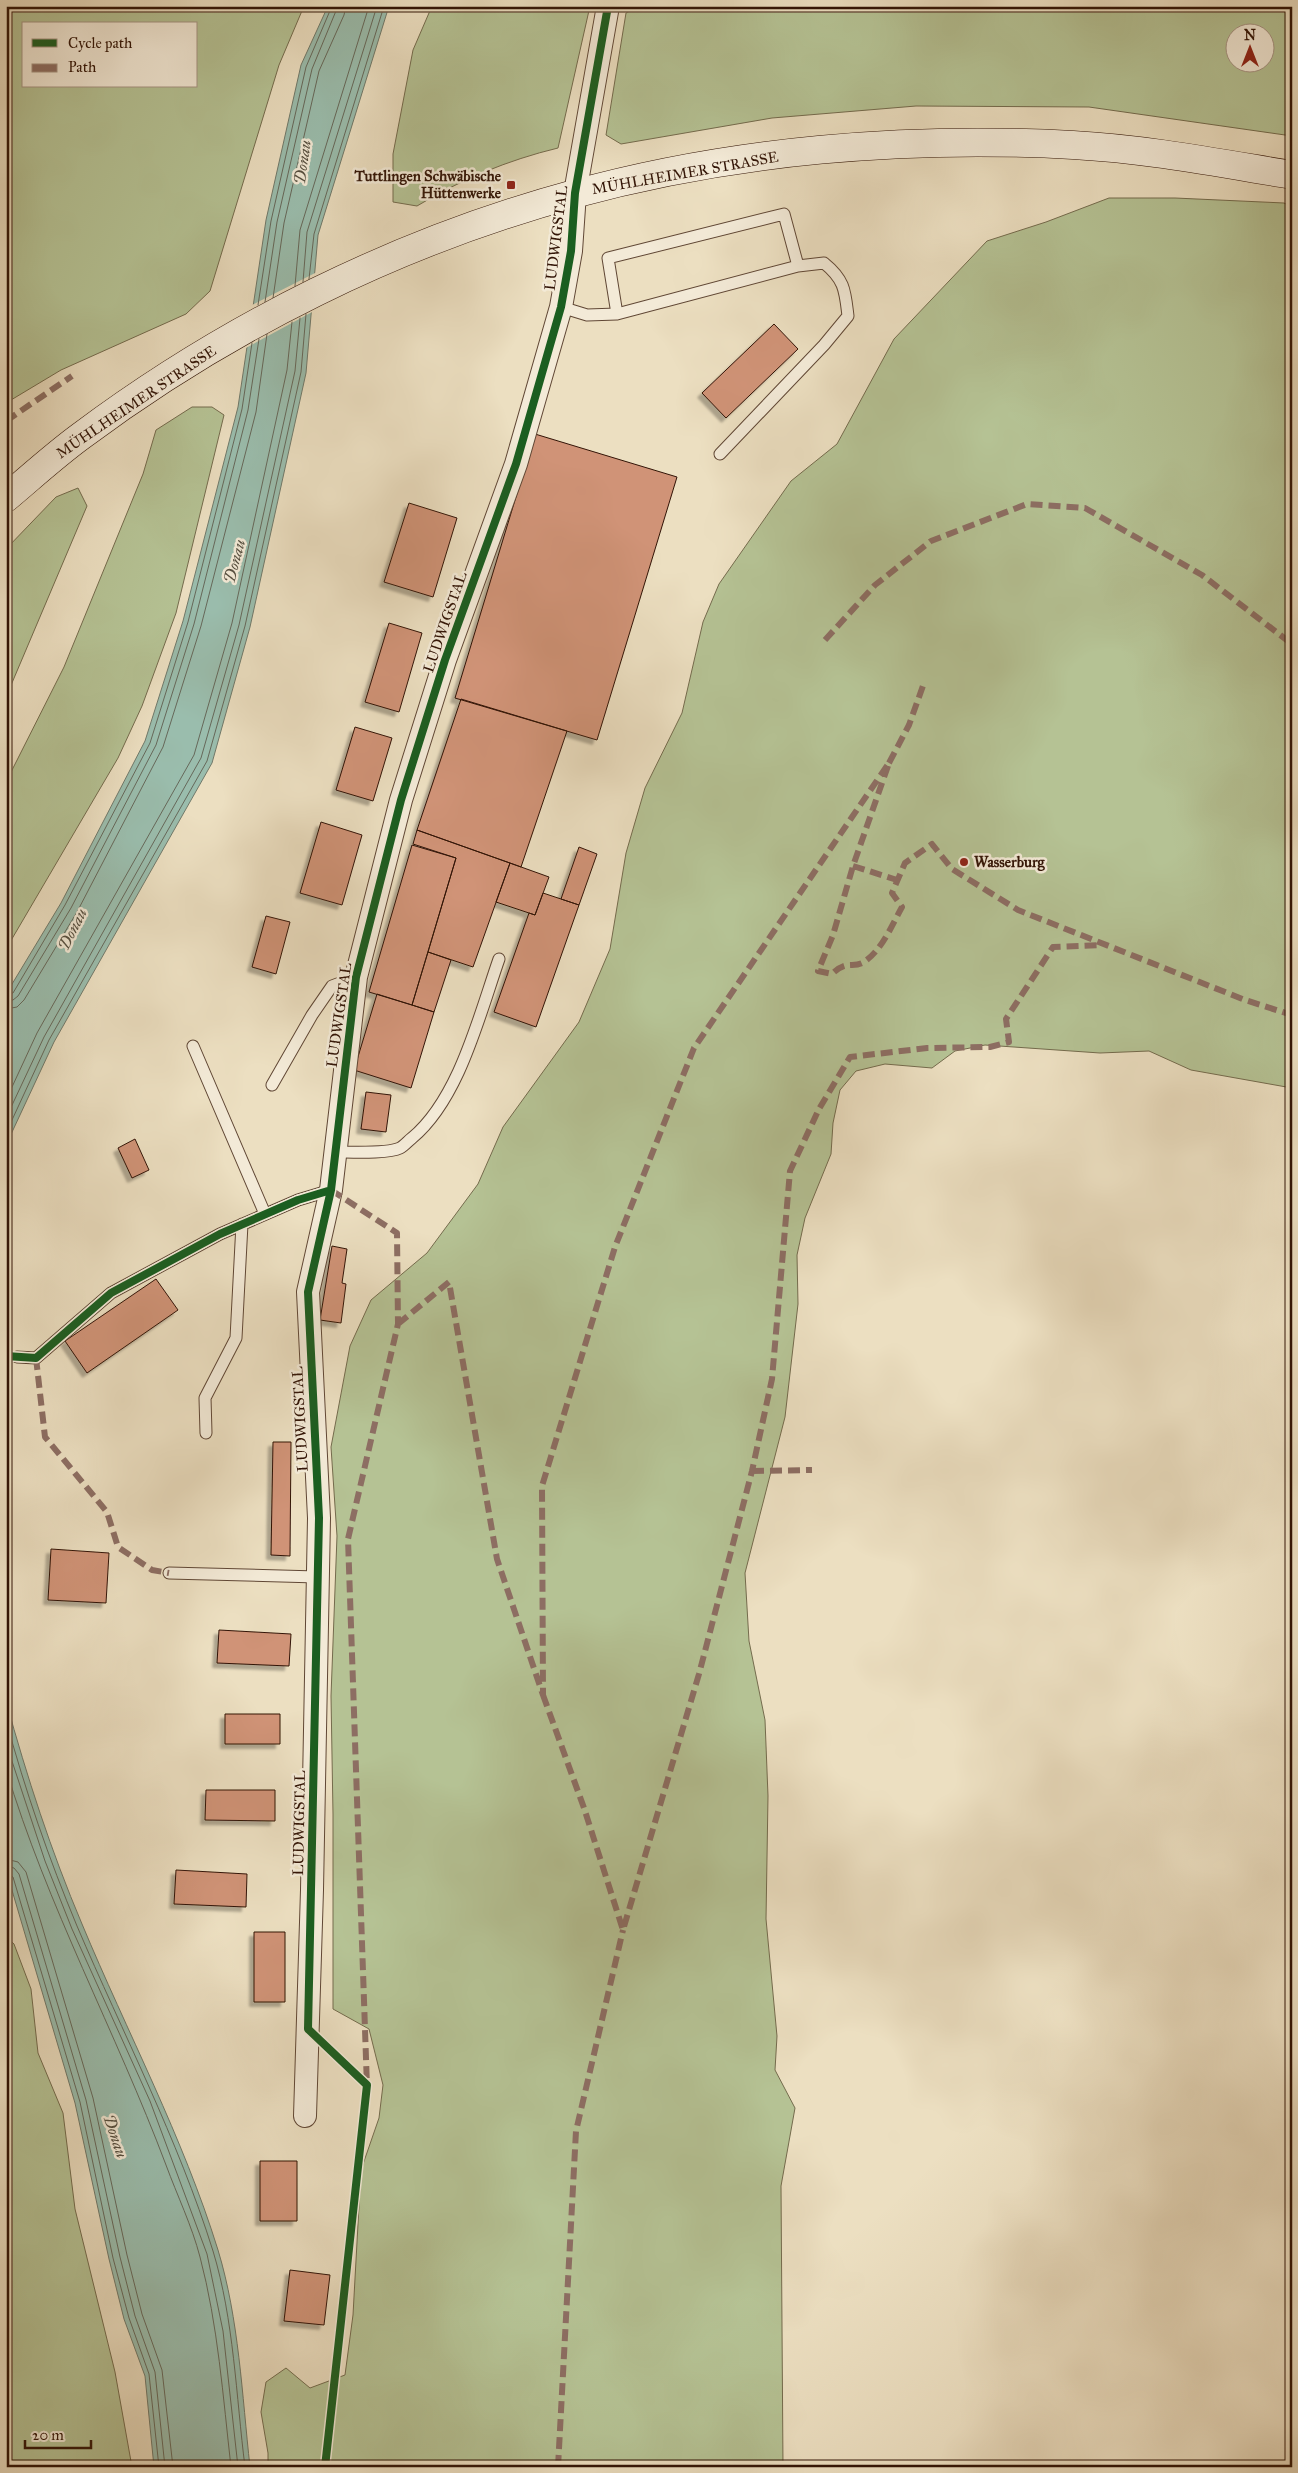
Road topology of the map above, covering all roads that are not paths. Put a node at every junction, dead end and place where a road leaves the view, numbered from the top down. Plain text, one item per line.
1 (608, 6) edge
2 (1292, 175) edge
3 (575, 193) junction
4 (798, 266) junction
5 (561, 308) junction
6 (617, 314) junction
7 (720, 454) dead end
8 (6, 498) edge
9 (499, 959) dead end
10 (356, 977) junction
11 (193, 1046) dead end
12 (272, 1085) dead end
13 (336, 1152) junction
14 (331, 1190) junction
15 (266, 1214) junction
16 (242, 1224) junction
17 (17, 1357) dead end
18 (206, 1433) dead end
19 (170, 1573) dead end
20 (317, 1577) junction
21 (305, 2116) dead end

1 - 3 street, LUDWIGSTAL
2 - 3 main road, MÜHLHEIMER STRASSE
3 - 5 street, LUDWIGSTAL
3 - 8 main road, MÜHLHEIMER STRASSE
4 - 6 lane
4 - 6 lane
4 - 7 lane
5 - 6 lane
5 - 10 street, LUDWIGSTAL
9 - 13 lane
10 - 12 lane
10 - 13 street, LUDWIGSTAL
11 - 15 lane
13 - 14 street, LUDWIGSTAL
14 - 15 lane
14 - 20 street, LUDWIGSTAL
15 - 16 lane
16 - 17 lane
16 - 18 lane
19 - 20 lane
20 - 21 street, LUDWIGSTAL

